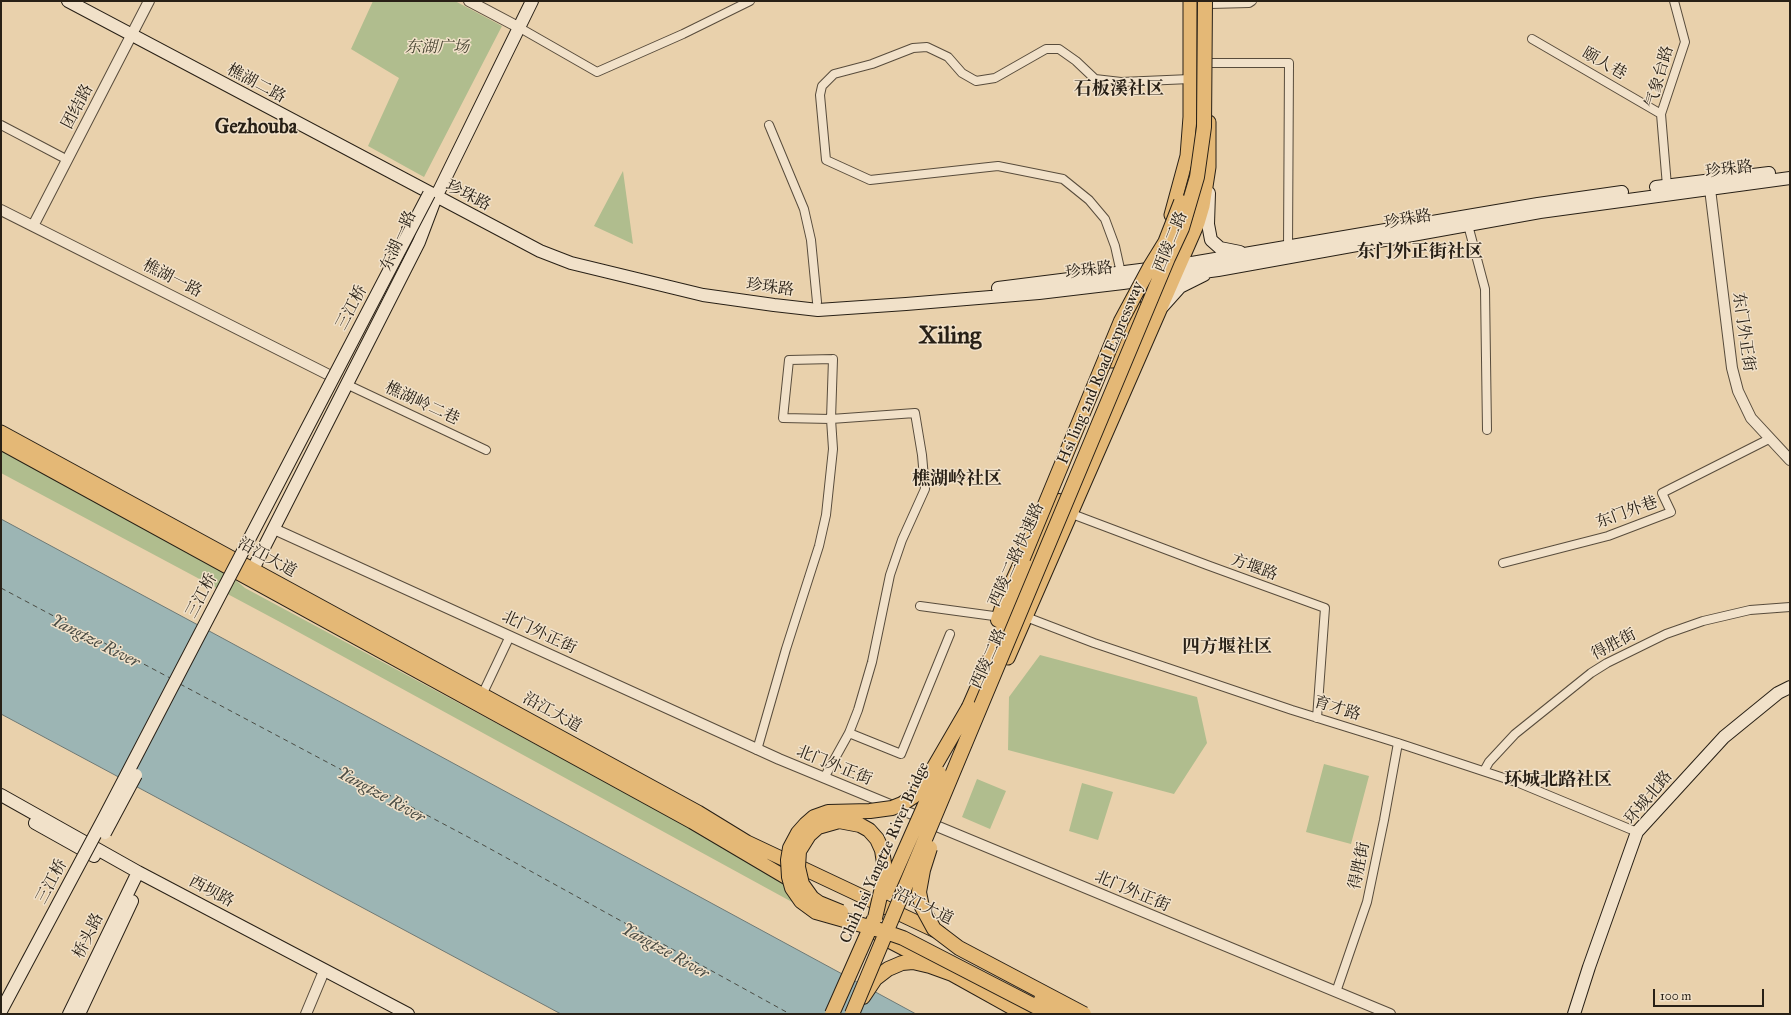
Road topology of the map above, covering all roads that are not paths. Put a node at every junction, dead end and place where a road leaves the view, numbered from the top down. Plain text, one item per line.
1 (68, 1) edge
2 (83, 1) edge
3 (143, 1) edge
4 (149, 1) edge
5 (468, 1) edge
6 (524, 1) edge
7 (532, 1) edge
8 (750, 1) edge
9 (1190, 1) edge
10 (1252, 1) edge
11 (1674, 1) edge
12 (1205, 2) edge
13 (516, 27) junction
14 (132, 31) junction
15 (1532, 39) dead end
16 (1210, 63) junction
17 (1190, 79) junction
18 (1661, 114) junction
19 (1, 124) edge
20 (769, 126) dead end
21 (62, 157) junction
22 (1209, 167) junction
23 (1790, 170) edge
24 (1790, 178) edge
25 (1667, 186) junction
26 (1710, 189) junction
27 (434, 193) junction
28 (1, 210) edge
29 (30, 225) junction
30 (1468, 226) junction
31 (1166, 241) junction
32 (1288, 248) junction
33 (1269, 251) junction
34 (1178, 270) junction
35 (1218, 270) junction
36 (1121, 273) junction
37 (1148, 275) junction
38 (817, 302) junction
39 (1162, 307) junction
40 (329, 375) junction
41 (346, 384) junction
42 (830, 419) junction
43 (1487, 430) dead end
44 (1, 432) edge
45 (1769, 439) junction
46 (1, 443) edge
47 (486, 450) dead end
48 (1790, 460) edge
49 (1072, 514) junction
50 (274, 529) junction
51 (231, 563) junction
52 (1503, 563) dead end
53 (250, 574) junction
54 (920, 606) dead end
55 (1790, 607) edge
56 (1001, 617) junction
57 (1026, 617) junction
58 (950, 634) dead end
59 (510, 636) junction
60 (992, 638) joint
61 (1790, 686) edge
62 (482, 695) junction
63 (969, 707) junction
64 (1317, 718) junction
65 (850, 733) junction
66 (965, 743) junction
67 (1398, 743) junction
68 (757, 750) junction
69 (1484, 771) junction
70 (824, 778) junction
71 (1, 795) edge
72 (1, 803) edge
73 (917, 816) junction
74 (934, 826) junction
75 (1637, 832) junction
76 (139, 877) junction
77 (878, 903) junction
78 (898, 913) junction
79 (872, 923) junction
80 (887, 940) junction
81 (323, 974) junction
82 (1336, 992) junction
83 (1, 1011) edge
84 (8, 1014) edge
85 (69, 1014) edge
86 (79, 1014) edge
87 (306, 1014) edge
88 (391, 1014) edge
89 (408, 1014) edge
90 (832, 1014) edge
91 (852, 1014) edge
92 (1024, 1014) edge
93 (1034, 1014) edge
94 (1050, 1014) edge
95 (1069, 1014) edge
96 (1084, 1014) edge
97 (1091, 1014) edge
98 (1390, 1014) edge
99 (1574, 1014) edge

1 - 14 main road, 樵湖二路
2 - 14 main road, 樵湖二路
3 - 14 street, 团结路
4 - 14 street, 团结路
5 - 13 street
6 - 13 main road
7 - 13 main road
8 - 13 street
9 - 17 main road, 西陵二路
10 - 12 street
11 - 18 street, 气象台路
12 - 16 main road, 西陵二路
12 - 31 highway, bridge
12 - 66 highway, Hsi ling 2nd Road Expressway, bridge
13 - 27 main road
14 - 21 street, 团结路
14 - 27 main road, 樵湖二路
14 - 29 street, 团结路
15 - 18 street, 颐人巷
16 - 22 main road, 西陵二路
16 - 32 street
17 - 36 street
17 - 37 main road, 西陵二路
18 - 25 street, 气象台路
19 - 21 street
20 - 38 street
21 - 29 street, 团结路
22 - 33 main road
22 - 34 main road, 西陵二路
23 - 25 main road, 珍珠路
24 - 26 main road, 珍珠路
25 - 32 main road, 珍珠路
26 - 30 main road, 珍珠路
26 - 45 street, 东门外正街
27 - 37 main road, 珍珠路
27 - 38 main road, 珍珠路
27 - 40 main road
27 - 41 main road, 东湖一路
27 - 83 main road, 三江桥, bridge
27 - 84 main road, 三江桥, bridge
28 - 29 street, 樵湖一路
29 - 40 street, 樵湖一路
30 - 35 main road, 珍珠路
30 - 43 street
31 - 56 highway, bridge
31 - 63 highway, 西陵二路快速路, bridge
32 - 33 main road, 珍珠路
33 - 34 main road, 珍珠路
34 - 35 main road, 珍珠路
34 - 37 main road, 珍珠路
34 - 39 main road, 西陵二路
35 - 39 main road
36 - 37 main road, 珍珠路
36 - 38 main road, 珍珠路
37 - 56 main road, 西陵二路
39 - 49 main road, 西陵二路
40 - 51 main road
41 - 47 street, 樵湖岭二巷
41 - 50 main road, 东湖一路
42 - 42 street
42 - 65 street
42 - 68 street
44 - 51 main road, 沿江大道
45 - 48 street, 东门外正街
45 - 52 street, 东门外巷
46 - 51 main road, 沿江大道
49 - 57 main road, 西陵二路
49 - 64 street, 方堰路
50 - 53 main road, 东湖一路
50 - 59 street, 北门外正街
51 - 53 main road, 沿江大道
53 - 62 main road, 沿江大道
53 - 79 main road, 沿江大道
54 - 56 street
55 - 69 street, 得胜街
56 - 60 highway
57 - 64 street, 育才路
57 - 74 main road, 西陵二路
58 - 65 street
59 - 62 street
59 - 68 street, 北门外正街
60 - 73 main road, 西陵二路
61 - 75 main road, 环城北路
62 - 77 main road, 沿江大道
63 - 79 highway, Chih hsi Yangtze River Bridge, bridge
63 - 94 highway, bridge
64 - 67 street, 育才路
65 - 70 street
66 - 91 highway, Chih hsi Yangtze River Bridge, bridge
66 - 96 highway, bridge
67 - 69 street, 育才路
67 - 82 street, 得胜街
68 - 70 street, 北门外正街
69 - 75 street, 育才路
70 - 73 street, 北门外正街
71 - 76 main road, 西坝路
72 - 76 main road, 西坝路
73 - 74 street, 北门外正街
73 - 77 main road, 西陵二路
74 - 78 main road, 西陵二路
74 - 82 street, 北门外正街
75 - 99 main road, 环城北路
76 - 81 main road, 西坝路
76 - 85 main road, 桥头路
76 - 86 main road, 桥头路
77 - 78 main road, 沿江大道
77 - 79 main road, 西陵二路
78 - 80 main road, 西陵二路
78 - 97 main road, 沿江大道
79 - 80 main road, 沿江大道
79 - 90 highway, Chih hsi Yangtze River Bridge, bridge
79 - 95 highway, bridge
80 - 93 main road, 沿江大道
81 - 87 street
81 - 88 main road, 西坝路
81 - 89 main road, 西坝路
82 - 98 street, 北门外正街
91 - 92 highway, bridge

